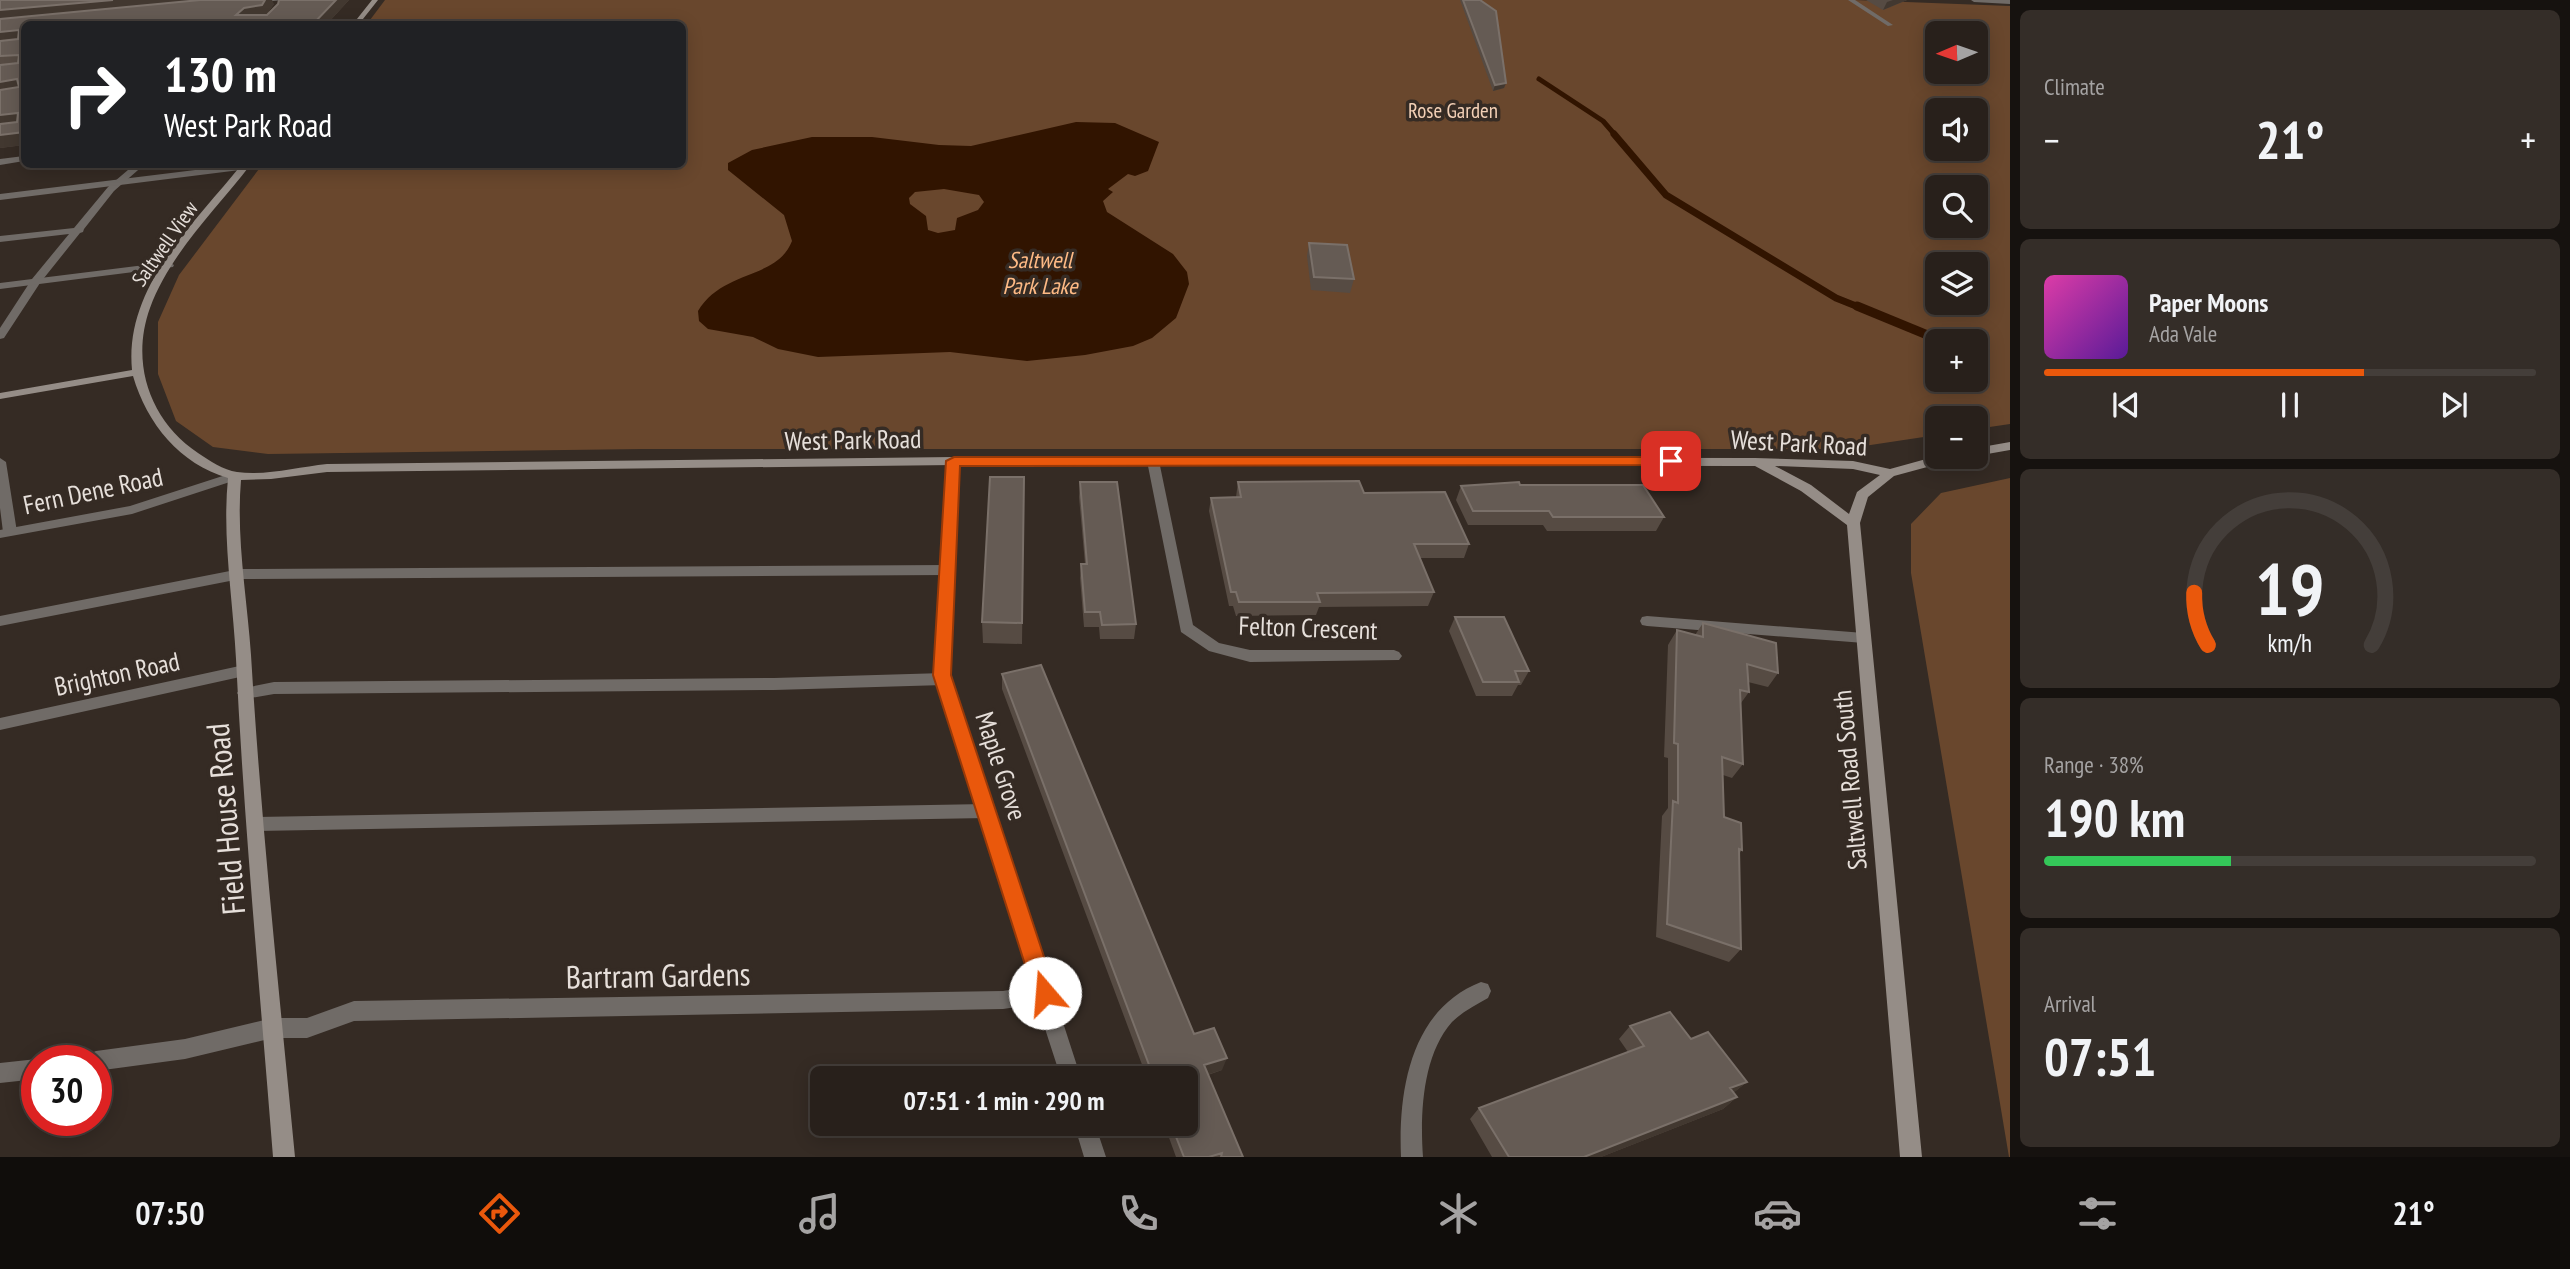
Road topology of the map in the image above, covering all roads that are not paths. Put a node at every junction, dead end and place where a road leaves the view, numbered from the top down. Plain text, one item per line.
1 (375, 0) edge
2 (1851, 0) edge
3 (1974, 0) edge
4 (280, 2) edge
5 (2010, 2) edge
6 (241, 4) edge
7 (358, 21) edge
8 (1890, 25) dead end
9 (21, 159) edge
10 (0, 162) edge
11 (136, 168) edge
12 (230, 168) edge
13 (244, 168) edge
14 (120, 182) junction
15 (0, 197) edge
16 (80, 230) junction
17 (0, 239) edge
18 (169, 265) junction
19 (36, 281) junction
20 (0, 286) edge
21 (0, 336) edge
22 (138, 372) junction
23 (0, 396) edge
24 (2010, 446) edge
25 (1988, 450) edge
26 (954, 461) junction
27 (1153, 461) junction
28 (1755, 462) junction
29 (0, 463) edge
30 (1925, 464) edge
31 (1890, 473) junction
32 (235, 476) junction
33 (1853, 523) junction
34 (5, 533) edge
35 (948, 570) junction
36 (240, 574) junction
37 (0, 621) edge
38 (1647, 621) dead end
39 (1864, 638) junction
40 (1394, 656) dead end
41 (244, 671) junction
42 (944, 679) junction
43 (246, 693) junction
44 (0, 724) edge
45 (986, 811) junction
46 (257, 824) junction
47 (1481, 991) dead end
48 (1045, 993) junction
49 (273, 1028) junction
50 (112, 1059) edge
51 (1067, 1066) edge
52 (21, 1071) edge
53 (0, 1073) edge
54 (1089, 1136) edge
55 (284, 1157) edge
56 (1095, 1157) edge
57 (1412, 1157) edge
58 (1911, 1157) edge

1 - 7 street
2 - 8 street
3 - 5 street
4 - 6 street
9 - 10 street
11 - 14 street
12 - 14 street
13 - 18 street, Saltwell View
14 - 15 street
14 - 16 street
16 - 17 street
16 - 19 street
18 - 19 street
18 - 22 street, Saltwell View
19 - 20 street
19 - 21 street
22 - 23 street
22 - 32 street, Saltwell View
24 - 25 street
26 - 27 street, West Park Road
26 - 32 street, West Park Road
26 - 35 street, Maple Grove
27 - 28 street, West Park Road
27 - 40 street, Felton Crescent
28 - 31 street, West Park Road
28 - 33 street
29 - 34 street
30 - 31 street, Saltwell Road South
31 - 33 street, Saltwell Road South
32 - 34 street, Fern Dene Road
32 - 36 street, Field House Road
33 - 39 street, Saltwell Road South
35 - 36 street
35 - 42 street, Maple Grove
36 - 37 street
36 - 41 street, Field House Road
38 - 39 street
39 - 58 street, Saltwell Road South
41 - 43 street, Field House Road
41 - 44 street, Brighton Road
42 - 43 street
42 - 45 street, Maple Grove
43 - 46 street, Field House Road
45 - 46 street
45 - 48 street, Maple Grove
46 - 49 street, Field House Road
47 - 57 street
48 - 49 street, Bartram Gardens
48 - 51 street, Maple Grove
49 - 50 street, Bartram Gardens
49 - 55 street, Field House Road
52 - 53 street
54 - 56 street

